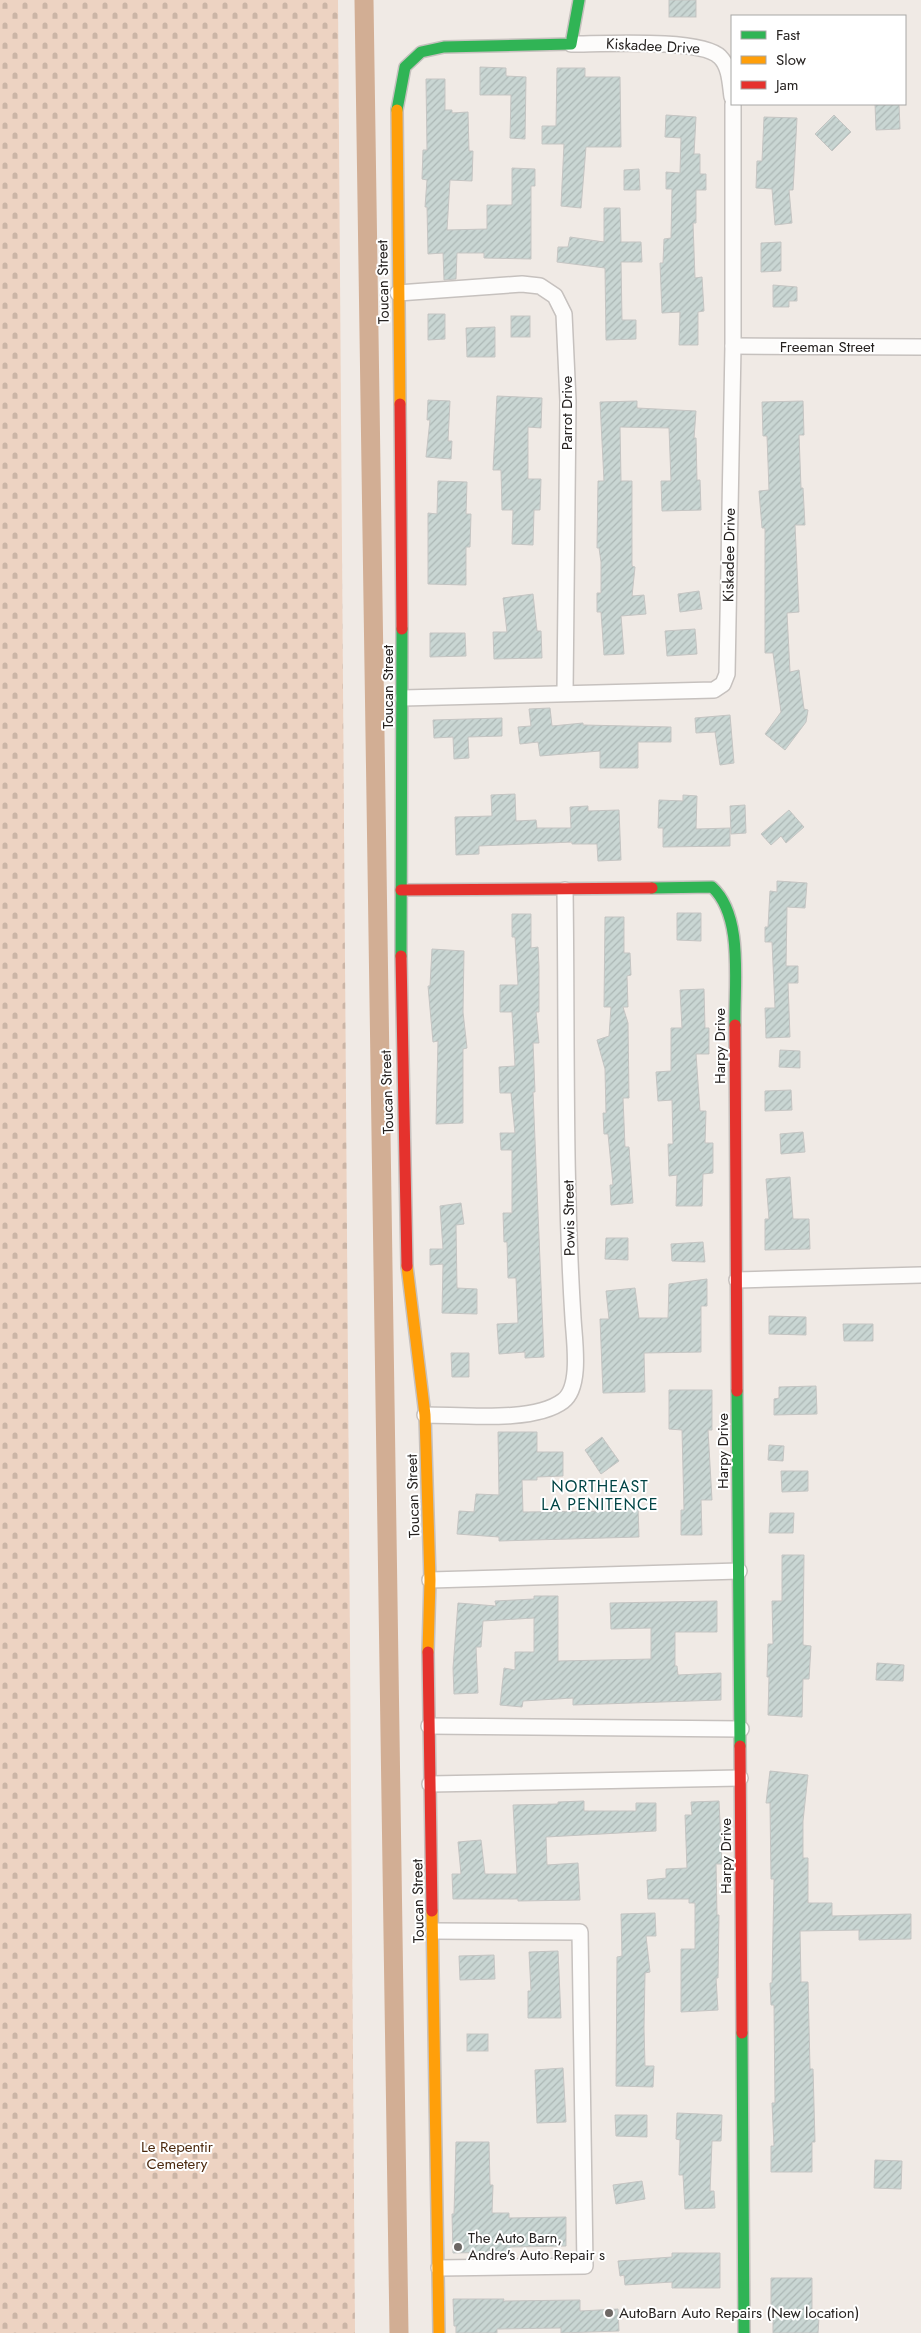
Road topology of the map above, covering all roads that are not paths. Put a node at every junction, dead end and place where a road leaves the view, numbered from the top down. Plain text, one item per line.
1 (579, 0) edge
2 (571, 44) junction
3 (731, 91) edge
4 (733, 105) edge
5 (398, 293) junction
6 (733, 346) junction
7 (921, 347) edge
8 (565, 693) junction
9 (403, 698) junction
10 (401, 890) junction
11 (565, 890) junction
12 (921, 1275) edge
13 (737, 1280) junction
14 (425, 1415) junction
15 (739, 1571) junction
16 (430, 1580) junction
17 (429, 1726) junction
18 (740, 1729) junction
19 (740, 1778) junction
20 (430, 1784) junction
21 (434, 1931) junction
22 (438, 2268) junction
23 (439, 2333) edge
24 (744, 2333) edge

1 - 2 street
2 - 3 street, Kiskadee Drive
2 - 5 street, Toucan Street
4 - 6 street, Kiskadee Drive
5 - 8 street, Parrot Drive
5 - 9 street, Toucan Street
6 - 7 street, Freeman Street
6 - 8 street, Kiskadee Drive
8 - 9 street, Kiskadee Drive
9 - 10 street, Toucan Street
10 - 11 street, Harpy Drive
10 - 14 street, Toucan Street
11 - 13 street, Harpy Drive
11 - 14 street, Powis Street
12 - 13 street
13 - 15 street, Harpy Drive
14 - 16 street, Toucan Street
15 - 16 street
15 - 18 street, Harpy Drive
16 - 17 street, Toucan Street
17 - 18 street
17 - 20 street, Toucan Street
18 - 19 street, Harpy Drive
19 - 20 street
19 - 24 street, Harpy Drive
20 - 21 street, Toucan Street
21 - 22 street, Toucan Street
21 - 22 street
22 - 23 street, Toucan Street

